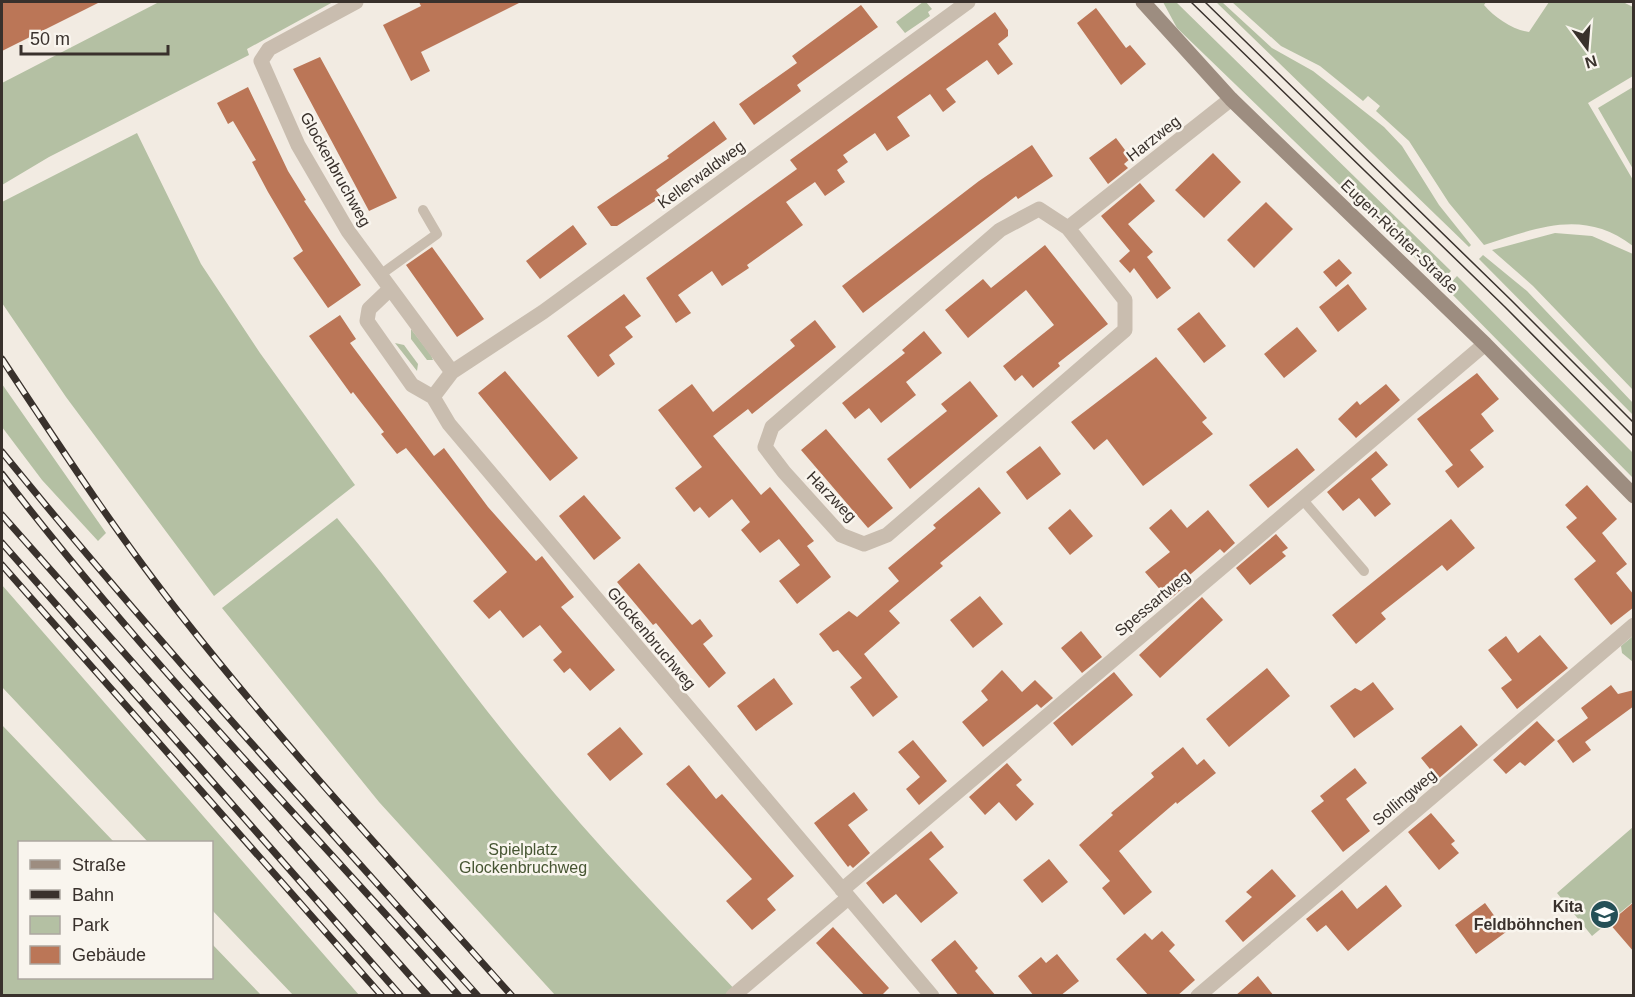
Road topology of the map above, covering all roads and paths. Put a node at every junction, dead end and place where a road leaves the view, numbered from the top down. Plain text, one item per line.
1 (356, 2) edge
2 (968, 2) edge
3 (1143, 2) edge
4 (1231, 99) junction
5 (423, 210) dead end
6 (1068, 228) junction
7 (380, 275) junction
8 (390, 289) junction
9 (1485, 344) junction
10 (452, 372) junction
11 (433, 397) junction
12 (1634, 496) edge
13 (1302, 499) junction
14 (1364, 572) dead end
15 (1634, 625) edge
16 (845, 894) junction
17 (733, 996) edge
18 (932, 996) edge
19 (1198, 996) edge

1 - 7 street, Glockenbruchweg
2 - 10 street, Kellerwaldweg
3 - 4 main road, Eugen-Richter-Straße
4 - 6 street, Harzweg
4 - 9 main road, Eugen-Richter-Straße
5 - 7 lane
6 - 6 street, Harzweg
7 - 8 street, Glockenbruchweg
8 - 10 street, Glockenbruchweg
8 - 11 street, Glockenbruchweg
9 - 12 main road, Eugen-Richter-Straße
9 - 13 street, Spessartweg
10 - 11 street
11 - 16 street, Glockenbruchweg
13 - 14 lane
13 - 16 street, Spessartweg
15 - 19 street, Sollingweg
16 - 17 street
16 - 18 street, Glockenbruchweg

